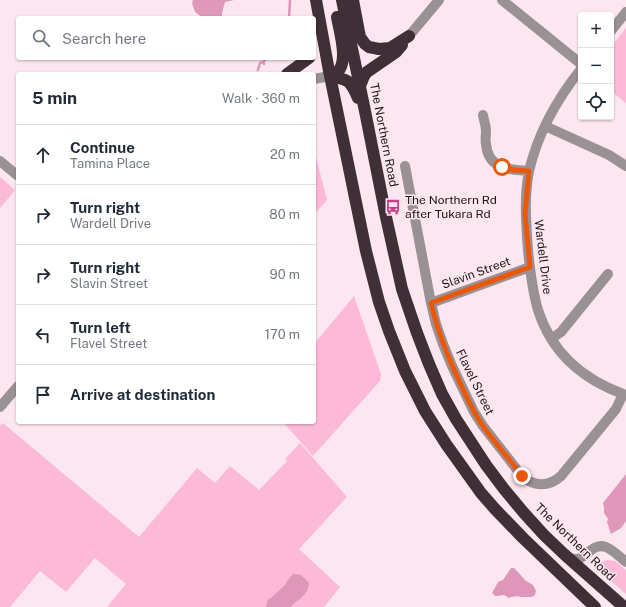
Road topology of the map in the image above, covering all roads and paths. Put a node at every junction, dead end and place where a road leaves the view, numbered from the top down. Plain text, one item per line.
1 (316, 0) edge
2 (333, 0) edge
3 (342, 0) edge
4 (353, 0) edge
5 (439, 0) edge
6 (502, 0) edge
7 (626, 12) edge
8 (614, 27) edge
9 (409, 36) junction
10 (325, 48) junction
11 (316, 54) edge
12 (306, 60) edge
13 (578, 62) edge
14 (290, 72) edge
15 (578, 73) edge
16 (330, 76) junction
17 (316, 79) edge
18 (360, 86) junction
19 (482, 115) dead end
20 (366, 116) junction
21 (545, 126) junction
22 (0, 161) edge
23 (405, 166) dead end
24 (626, 166) edge
25 (529, 171) junction
26 (16, 174) edge
27 (530, 267) junction
28 (608, 274) dead end
29 (431, 303) junction
30 (551, 339) junction
31 (16, 388) edge
32 (625, 394) edge
33 (0, 407) edge
34 (614, 552) junction
35 (565, 555) junction
36 (626, 562) edge
37 (592, 579) junction
38 (595, 607) edge
39 (624, 607) edge

1 - 10 highway
2 - 16 highway
3 - 18 highway, The Northern Road
4 - 9 highway
5 - 9 street
6 - 13 street
7 - 8 street
9 - 18 highway
10 - 11 highway
10 - 16 highway
12 - 14 highway
15 - 21 street, Wardell Drive
16 - 17 street
16 - 20 highway
16 - 38 highway
18 - 20 highway, The Northern Road
19 - 25 street
20 - 35 highway, The Northern Road
21 - 24 street
21 - 25 street, Wardell Drive
22 - 26 street
23 - 29 street, Flavel Street
25 - 27 street, Wardell Drive
27 - 29 street, Slavin Street
27 - 30 street, Wardell Drive
28 - 30 street
29 - 32 street, Flavel Street
30 - 32 street, Wardell Drive
31 - 33 street
34 - 35 street
34 - 36 street
34 - 37 street
35 - 37 highway, The Northern Road
37 - 39 highway, The Northern Road

